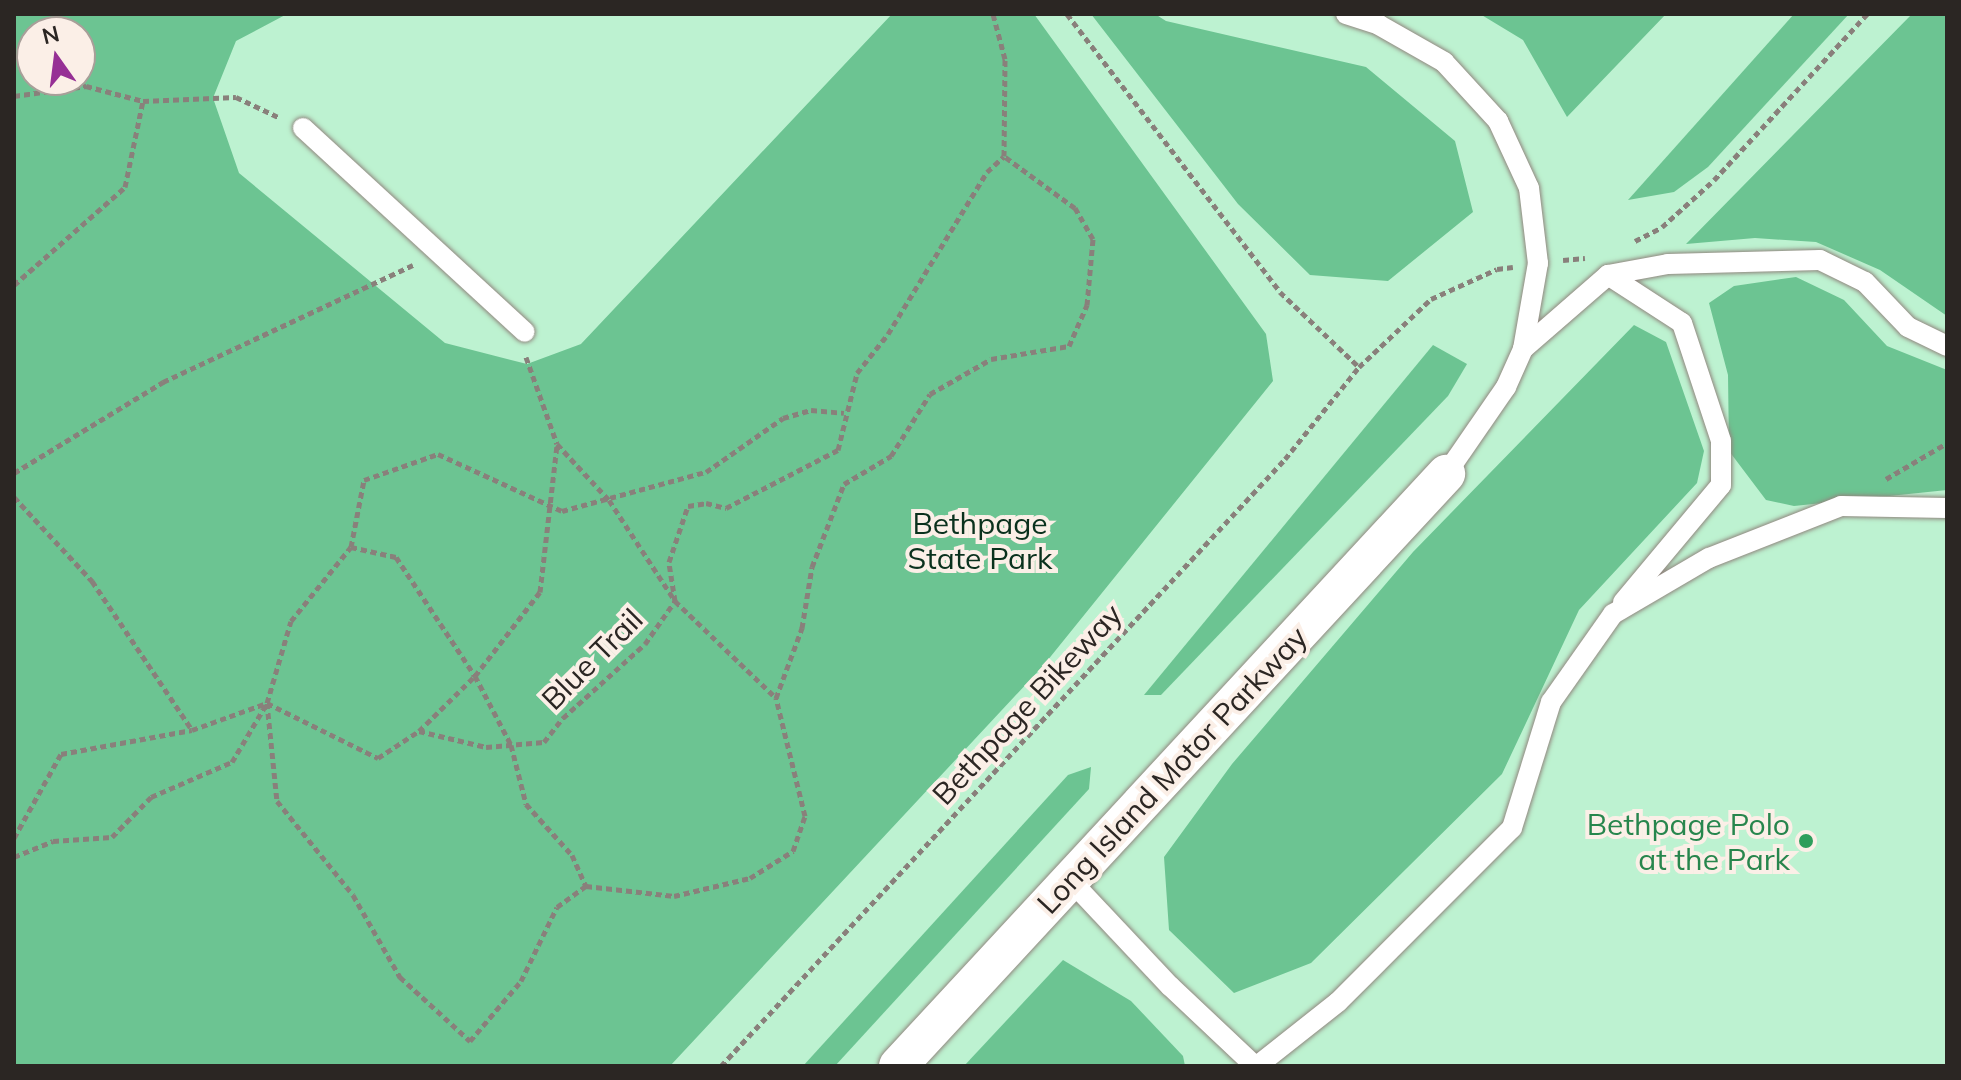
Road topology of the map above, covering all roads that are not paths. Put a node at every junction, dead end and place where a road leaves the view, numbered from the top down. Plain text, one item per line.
1 (1346, 14) edge
2 (303, 128) road end
3 (1608, 275) junction
4 (524, 340) road end
5 (1947, 346) edge
6 (1523, 349) junction
7 (1446, 474) joint
8 (1947, 508) edge
9 (1613, 614) junction
10 (1070, 880) junction
11 (898, 1066) edge
12 (1256, 1066) edge

1 - 6 lane
2 - 4 lane
3 - 5 lane
3 - 6 lane
3 - 9 lane
6 - 7 lane
7 - 10 street, Long Island Motor Parkway
8 - 9 lane
9 - 12 lane
10 - 11 street, Long Island Motor Parkway
10 - 12 lane

